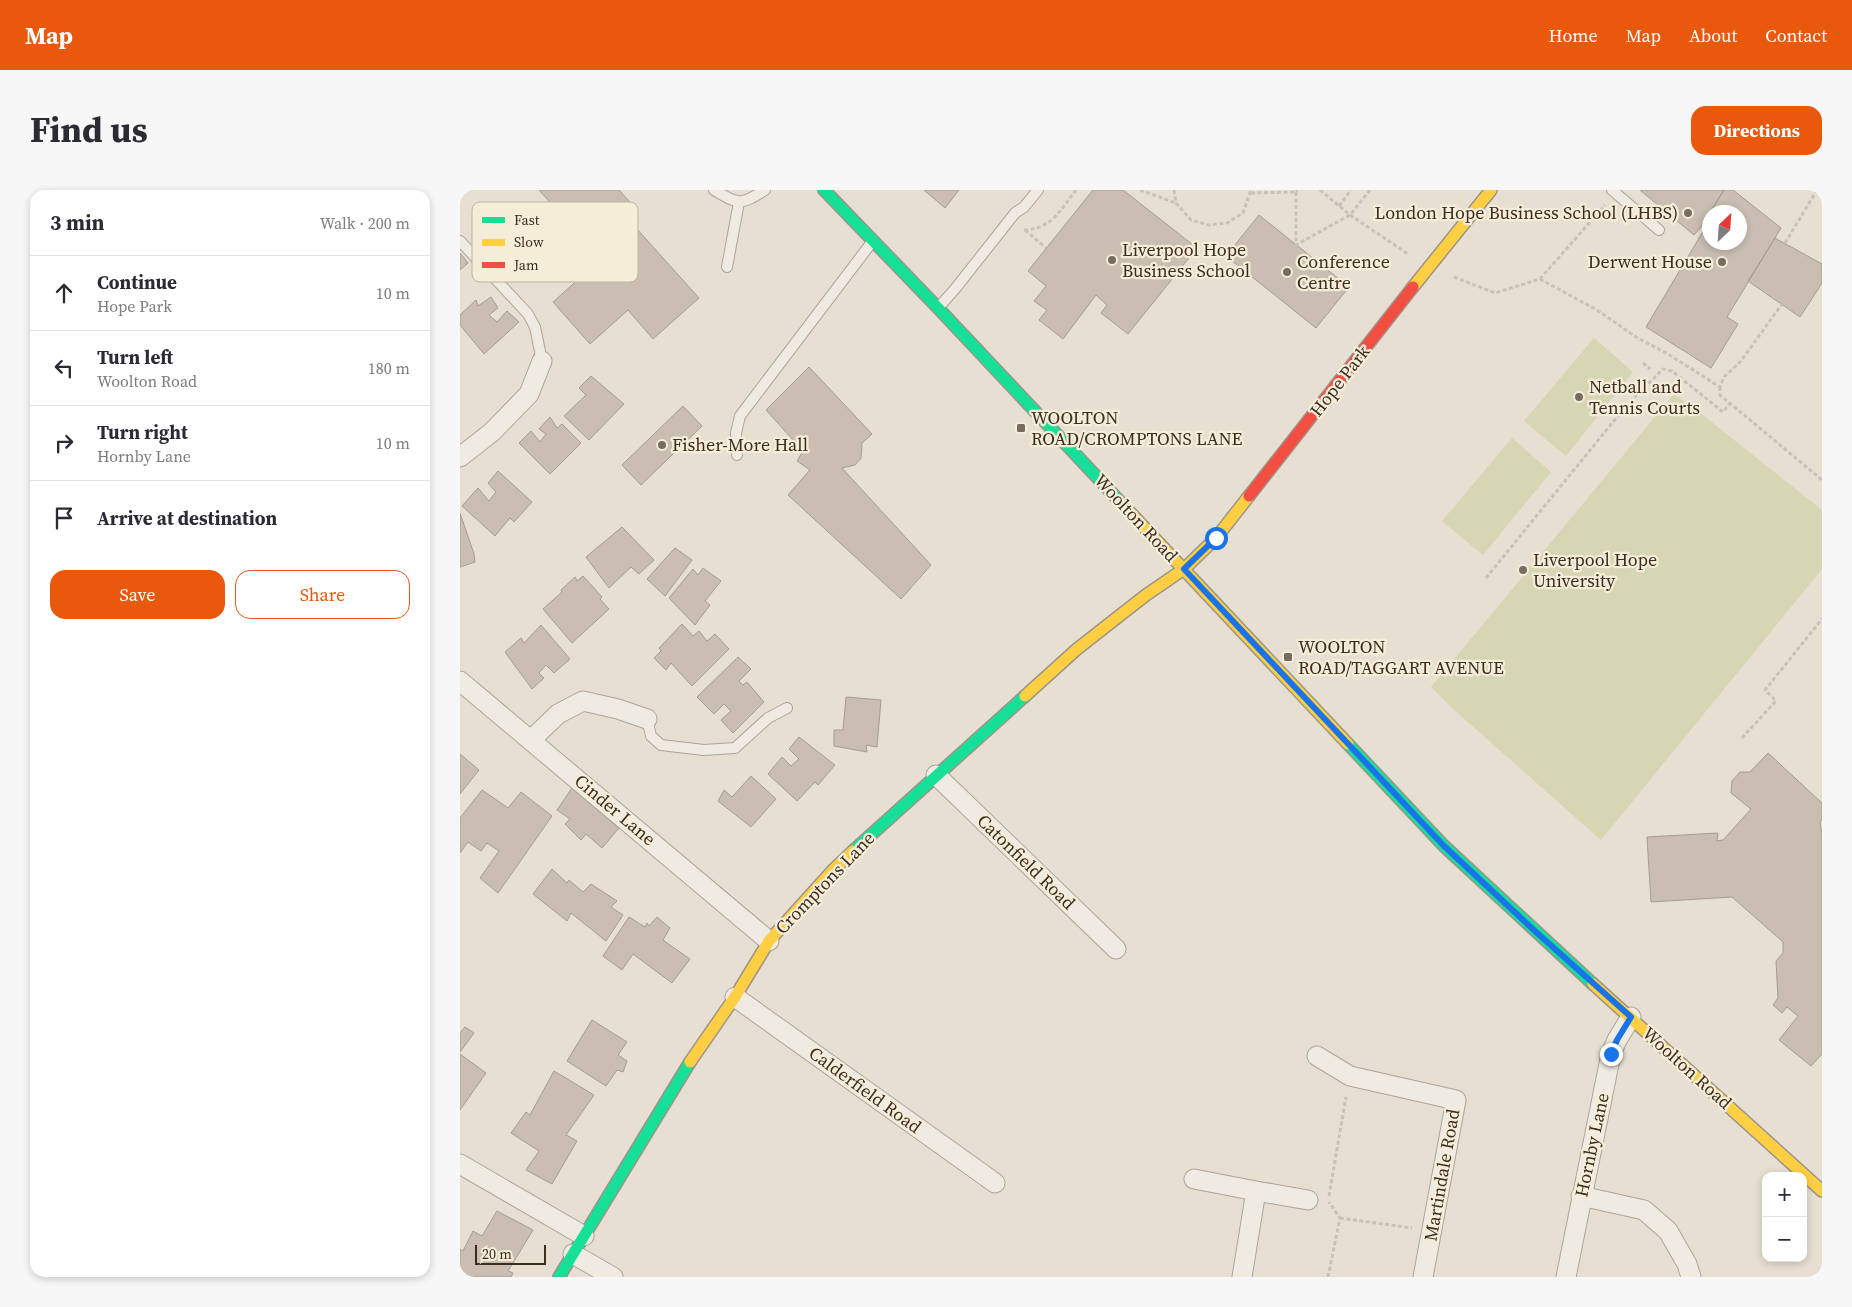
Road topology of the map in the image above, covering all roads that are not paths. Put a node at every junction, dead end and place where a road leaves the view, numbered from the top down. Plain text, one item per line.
1 (714, 190) edge
2 (765, 190) edge
3 (824, 190) edge
4 (1038, 190) edge
5 (1491, 190) edge
6 (1612, 190) edge
7 (739, 202) junction
8 (1659, 230) dead end
9 (460, 241) edge
10 (873, 241) junction
11 (472, 254) edge
12 (727, 267) dead end
13 (498, 282) edge
14 (938, 308) junction
15 (542, 361) joint
16 (737, 455) dead end
17 (460, 457) edge
18 (1184, 569) junction
19 (460, 681) edge
20 (787, 708) dead end
21 (647, 719) joint
22 (531, 740) junction
23 (936, 775) junction
24 (769, 940) junction
25 (1116, 949) dead end
26 (734, 997) junction
27 (1631, 1017) junction
28 (1317, 1056) dead end
29 (460, 1164) edge
30 (1194, 1178) dead end
31 (995, 1183) dead end
32 (1822, 1190) edge
33 (1256, 1191) junction
34 (1582, 1196) junction
35 (1308, 1200) dead end
36 (584, 1236) junction
37 (573, 1254) junction
38 (559, 1277) edge
39 (613, 1277) edge
40 (1242, 1277) edge
41 (1423, 1277) edge
42 (1566, 1277) edge
43 (1690, 1277) edge

1 - 7 lane
2 - 7 lane
3 - 10 street, Woolton Road
4 - 14 lane
5 - 18 street, Hope Park
6 - 8 lane
7 - 12 lane
9 - 11 lane
10 - 14 street, Woolton Road
10 - 16 lane
13 - 15 lane
14 - 18 street, Woolton Road
15 - 17 street
18 - 23 street, Cromptons Lane
18 - 27 street, Woolton Road
19 - 22 street, Cinder Lane
20 - 21 lane
21 - 22 street
22 - 24 street, Cinder Lane
23 - 24 street, Cromptons Lane
23 - 25 street, Catonfield Road
24 - 26 street, Cromptons Lane
26 - 31 street, Calderfield Road
26 - 36 street, Cromptons Lane
27 - 32 street, Woolton Road
27 - 34 street, Hornby Lane
28 - 41 street, Martindale Road
29 - 36 street
30 - 33 street
33 - 35 street
33 - 40 street
34 - 42 street, Hornby Lane
34 - 43 street
36 - 37 street, Cromptons Lane
37 - 38 street, Cromptons Lane
37 - 39 street

